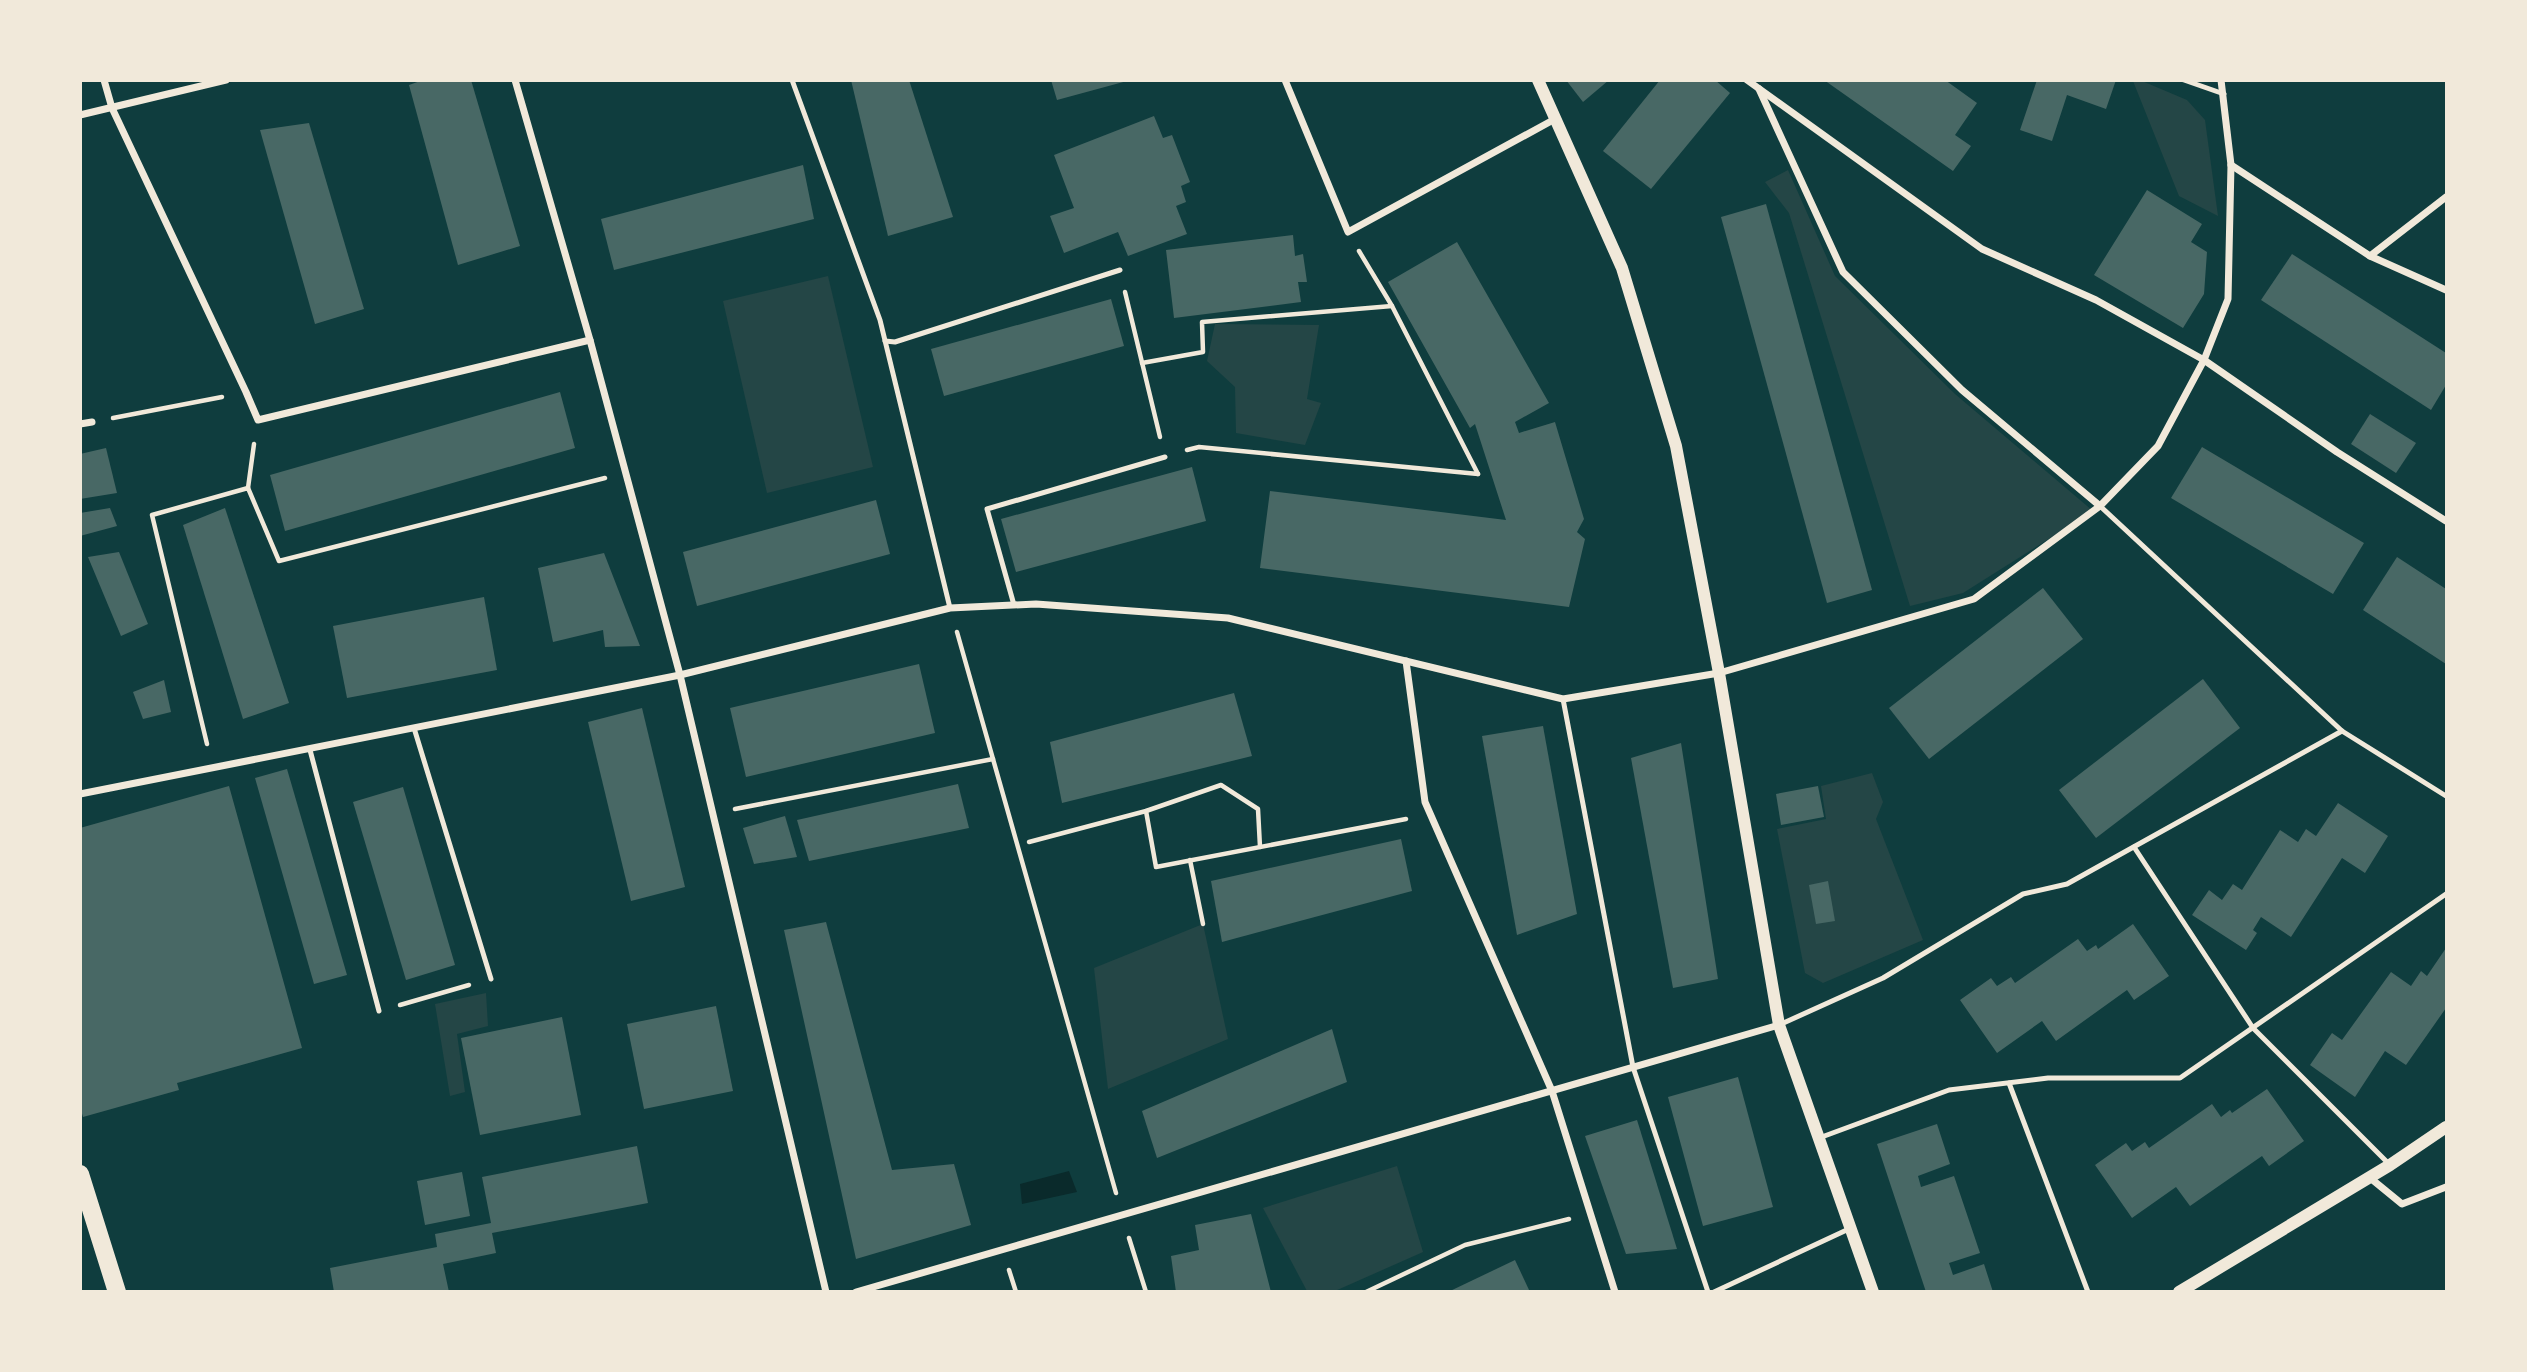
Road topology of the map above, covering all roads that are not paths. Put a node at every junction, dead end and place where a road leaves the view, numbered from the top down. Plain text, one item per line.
1 (104, 80) edge
2 (226, 80) edge
3 (515, 80) edge
4 (792, 80) edge
5 (1284, 80) edge
6 (1538, 80) edge
7 (1747, 80) edge
8 (2184, 80) edge
9 (2221, 80) edge
10 (1759, 89) junction
11 (2224, 94) junction
12 (112, 108) junction
13 (80, 115) edge
14 (1555, 119) junction
15 (2231, 164) junction
16 (2446, 197) edge
17 (2370, 256) junction
18 (1120, 270) road end
19 (2446, 290) edge
20 (590, 340) junction
21 (885, 341) junction
22 (2204, 360) junction
23 (92, 422) road end
24 (80, 424) edge
25 (1165, 457) road end
26 (2100, 506) junction
27 (2446, 521) edge
28 (1014, 605) junction
29 (950, 608) junction
30 (1406, 661) junction
31 (1719, 673) junction
32 (680, 675) junction
33 (1563, 699) junction
34 (414, 728) junction
35 (2342, 731) junction
36 (310, 750) junction
37 (80, 794) edge
38 (2446, 796) edge
39 (2134, 847) junction
40 (2446, 894) edge
41 (491, 979) road end
42 (379, 1011) road end
43 (1779, 1025) junction
44 (2253, 1028) junction
45 (1633, 1068) junction
46 (2009, 1083) junction
47 (1552, 1091) junction
48 (2446, 1127) edge
49 (1819, 1138) junction
50 (2390, 1165) junction
51 (80, 1174) edge
52 (2369, 1177) junction
53 (2446, 1187) edge
54 (1851, 1228) junction
55 (117, 1292) edge
56 (826, 1292) edge
57 (856, 1292) edge
58 (1615, 1292) edge
59 (1708, 1292) edge
60 (1714, 1292) edge
61 (1873, 1292) edge
62 (2088, 1292) edge
63 (2179, 1292) edge

1 - 12 street
2 - 12 street
3 - 20 street
4 - 21 lane
5 - 14 street
6 - 14 street
7 - 10 street
8 - 11 lane
9 - 11 street
10 - 22 street
10 - 26 street
11 - 15 street
12 - 13 street
12 - 20 street
14 - 31 street
15 - 17 street
15 - 22 street
16 - 17 street
17 - 19 street
18 - 21 lane
20 - 32 street
21 - 29 lane
22 - 26 street
22 - 27 street
23 - 24 street
25 - 28 lane
26 - 31 street
26 - 35 lane
28 - 29 street
28 - 30 street
29 - 32 street
30 - 33 street
30 - 47 street
31 - 33 street
31 - 43 street
32 - 34 street
32 - 56 street
33 - 45 lane
34 - 36 street
34 - 41 lane
35 - 38 lane
35 - 39 lane
36 - 37 street
36 - 42 lane
39 - 43 lane
39 - 44 lane
40 - 44 lane
43 - 45 street
43 - 49 street
44 - 46 lane
44 - 50 lane
45 - 47 street
45 - 59 lane
46 - 49 lane
46 - 62 lane
47 - 57 street
47 - 58 street
48 - 50 street
49 - 54 street
50 - 52 street
51 - 55 main road
52 - 53 street
52 - 63 street
54 - 60 lane
54 - 61 street

